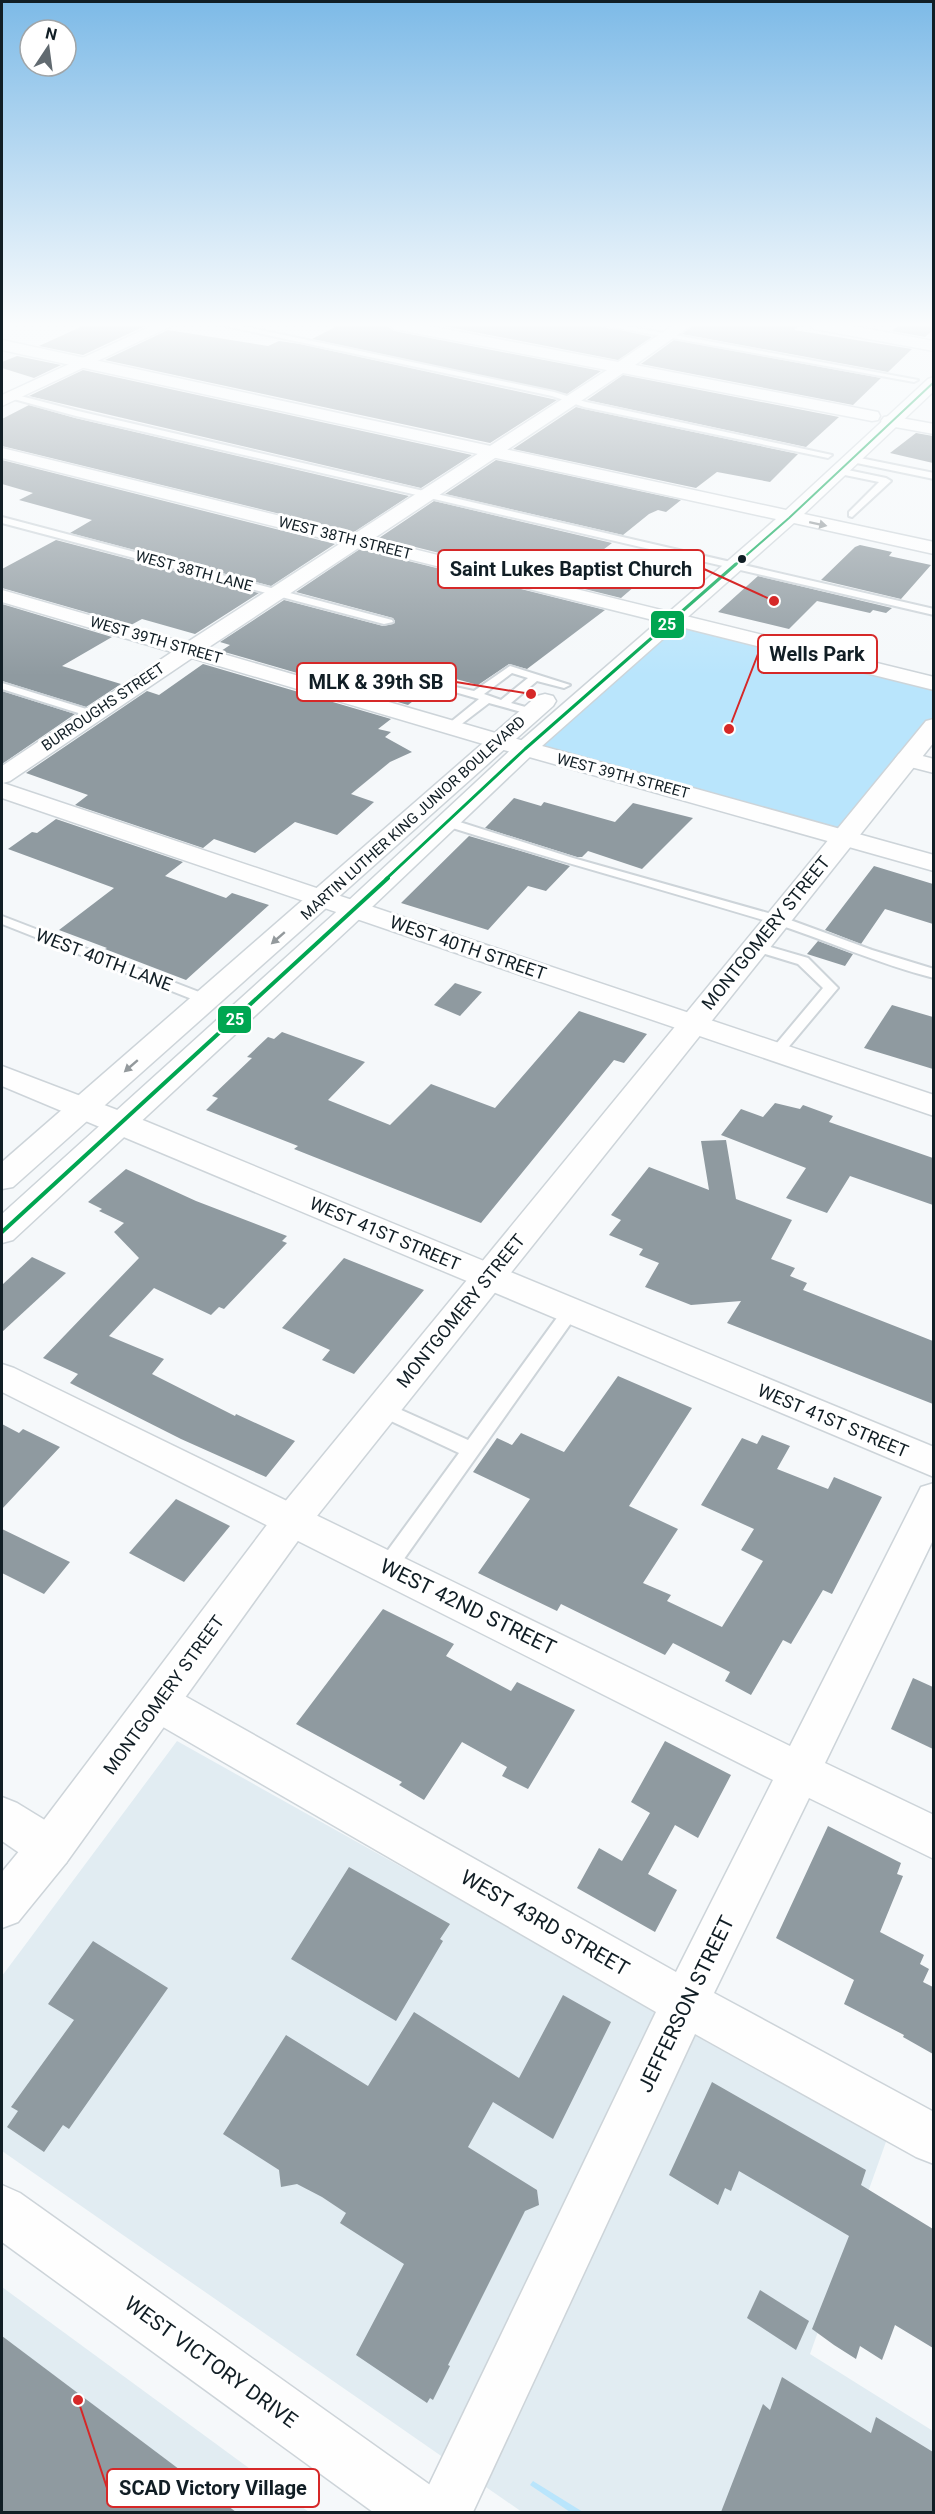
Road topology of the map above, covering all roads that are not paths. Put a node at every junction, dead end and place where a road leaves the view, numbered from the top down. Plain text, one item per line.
1 (199, 441) edge
2 (440, 441) edge
3 (511, 441) edge
4 (518, 441) edge
5 (750, 441) edge
6 (859, 441) edge
7 (2, 453) edge
8 (493, 453) junction
9 (839, 462) junction
10 (888, 467) junction
11 (933, 476) edge
12 (874, 479) junction
13 (429, 494) junction
14 (804, 503) junction
15 (778, 510) junction
16 (852, 514) junction
17 (2, 520) edge
18 (933, 531) edge
19 (355, 541) junction
20 (933, 548) edge
21 (711, 560) junction
22 (735, 566) junction
23 (275, 593) junction
24 (2, 596) edge
25 (933, 612) edge
26 (648, 614) junction
27 (673, 620) junction
28 (387, 622) dead end
29 (631, 628) dead end
30 (189, 650) junction
31 (581, 671) dead end
32 (535, 677) junction
33 (933, 684) edge
34 (564, 685) junction
35 (2, 686) edge
36 (445, 686) dead end
37 (474, 695) junction
38 (487, 699) junction
39 (503, 704) junction
40 (532, 712) junction
41 (92, 714) junction
42 (933, 726) edge
43 (451, 727) junction
44 (498, 741) junction
45 (525, 749) junction
46 (920, 763) edge
47 (2, 776) edge
48 (2, 790) edge
49 (447, 822) junction
50 (844, 837) junction
51 (933, 863) edge
52 (321, 898) junction
53 (354, 909) junction
54 (2, 920) edge
55 (767, 933) junction
56 (933, 974) edge
57 (207, 1000) junction
58 (692, 1025) junction
59 (776, 1053) junction
60 (2, 1075) edge
61 (933, 1106) edge
62 (82, 1108) junction
63 (122, 1123) junction
64 (2, 1179) edge
65 (2, 1232) edge
66 (488, 1278) junction
67 (570, 1312) junction
68 (2, 1377) edge
69 (382, 1409) junction
70 (471, 1450) junction
71 (933, 1463) edge
72 (933, 1498) edge
73 (292, 1520) junction
74 (387, 1567) junction
75 (159, 1703) junction
76 (799, 1772) junction
77 (2, 1816) edge
78 (933, 1838) edge
79 (50, 1848) junction
80 (2, 1906) edge
81 (685, 2003) junction
82 (933, 2139) edge
83 (2, 2211) edge
84 (420, 2512) edge
85 (444, 2512) edge

1 - 13 lane
2 - 8 street
3 - 8 street, BURROUGHS STREET
4 - 15 street
5 - 9 lane
6 - 9 street, MARTIN LUTHER KING JUNIOR BOULEVARD
7 - 19 street, WEST 38TH STREET
8 - 13 street, BURROUGHS STREET
8 - 15 street
9 - 10 lane
9 - 12 lane
9 - 14 street, MARTIN LUTHER KING JUNIOR BOULEVARD
9 - 15 street, MARTIN LUTHER KING JUNIOR BOULEVARD
10 - 11 lane
10 - 12 lane
12 - 16 lane
13 - 19 street, BURROUGHS STREET
13 - 21 lane
14 - 15 street, MARTIN LUTHER KING JUNIOR BOULEVARD
14 - 16 street
15 -> 20 street
15 - 21 street, MARTIN LUTHER KING JUNIOR BOULEVARD
15 - 22 street, MARTIN LUTHER KING JUNIOR BOULEVARD
16 - 18 street
17 - 23 lane, WEST 38TH LANE
19 - 23 street, BURROUGHS STREET
19 - 26 street, WEST 38TH STREET
21 - 22 lane
21 - 26 street, MARTIN LUTHER KING JUNIOR BOULEVARD
22 - 25 lane
22 - 27 street, MARTIN LUTHER KING JUNIOR BOULEVARD
23 - 28 lane, WEST 38TH LANE
23 - 30 street, BURROUGHS STREET
24 - 30 street, WEST 39TH STREET
26 - 27 street, WEST 38TH STREET
26 - 29 street, MARTIN LUTHER KING JUNIOR BOULEVARD
27 - 33 street, WEST 38TH STREET
27 - 45 street, MARTIN LUTHER KING JUNIOR BOULEVARD
30 - 41 street, BURROUGHS STREET
30 - 43 street, WEST 39TH STREET
31 - 34 street, MARTIN LUTHER KING JUNIOR BOULEVARD
32 - 34 lane
32 - 37 lane
32 - 39 lane
34 - 40 street, MARTIN LUTHER KING JUNIOR BOULEVARD
35 - 41 lane
36 - 37 lane
37 - 38 lane
38 - 39 lane
38 - 43 lane
39 - 40 lane
40 - 44 street, MARTIN LUTHER KING JUNIOR BOULEVARD
41 - 47 street, BURROUGHS STREET
42 - 46 street, MONTGOMERY STREET
43 - 44 street, WEST 39TH STREET
44 - 45 street, WEST 39TH STREET
44 - 52 street, MARTIN LUTHER KING JUNIOR BOULEVARD
45 - 49 street, MARTIN LUTHER KING JUNIOR BOULEVARD
45 - 50 street, WEST 39TH STREET
46 - 50 street, MONTGOMERY STREET
48 - 52 street, WEST 40TH STREET
49 - 53 street, MARTIN LUTHER KING JUNIOR BOULEVARD
49 - 55 lane
50 - 51 street, WEST 39TH STREET
50 - 55 street, MONTGOMERY STREET
52 - 53 street, WEST 40TH STREET
52 -> 57 street, MARTIN LUTHER KING JUNIOR BOULEVARD
53 - 58 street, WEST 40TH STREET
53 - 63 street, MARTIN LUTHER KING JUNIOR BOULEVARD
54 - 57 lane, WEST 40TH LANE
55 - 56 lane
55 - 58 street, MONTGOMERY STREET
55 - 59 lane
57 -> 62 street, MARTIN LUTHER KING JUNIOR BOULEVARD
58 - 59 street, WEST 40TH STREET
58 - 66 street, MONTGOMERY STREET
59 - 61 street, WEST 40TH STREET
60 - 62 street, WEST 41ST STREET
62 - 63 street, WEST 41ST STREET
62 - 64 street, MARTIN LUTHER KING JUNIOR BOULEVARD
63 - 65 street, MARTIN LUTHER KING JUNIOR BOULEVARD
63 - 66 street, WEST 41ST STREET
66 - 67 street, WEST 41ST STREET
66 - 69 street, MONTGOMERY STREET
67 - 70 lane
67 - 71 street, WEST 41ST STREET
68 - 73 street, WEST 42ND STREET
69 - 70 lane
69 - 73 street, MONTGOMERY STREET
70 - 74 lane
72 - 76 street, JEFFERSON STREET
73 - 74 street, WEST 42ND STREET
73 - 75 street, MONTGOMERY STREET
74 - 76 street, WEST 42ND STREET
75 - 79 street, MONTGOMERY STREET
75 - 81 street, WEST 43RD STREET
76 - 78 street, WEST 42ND STREET
76 - 81 street, JEFFERSON STREET
77 - 79 street
79 - 80 street, MONTGOMERY STREET
81 - 82 street, WEST 43RD STREET
81 - 85 street, JEFFERSON STREET
83 - 84 street, WEST VICTORY DRIVE

